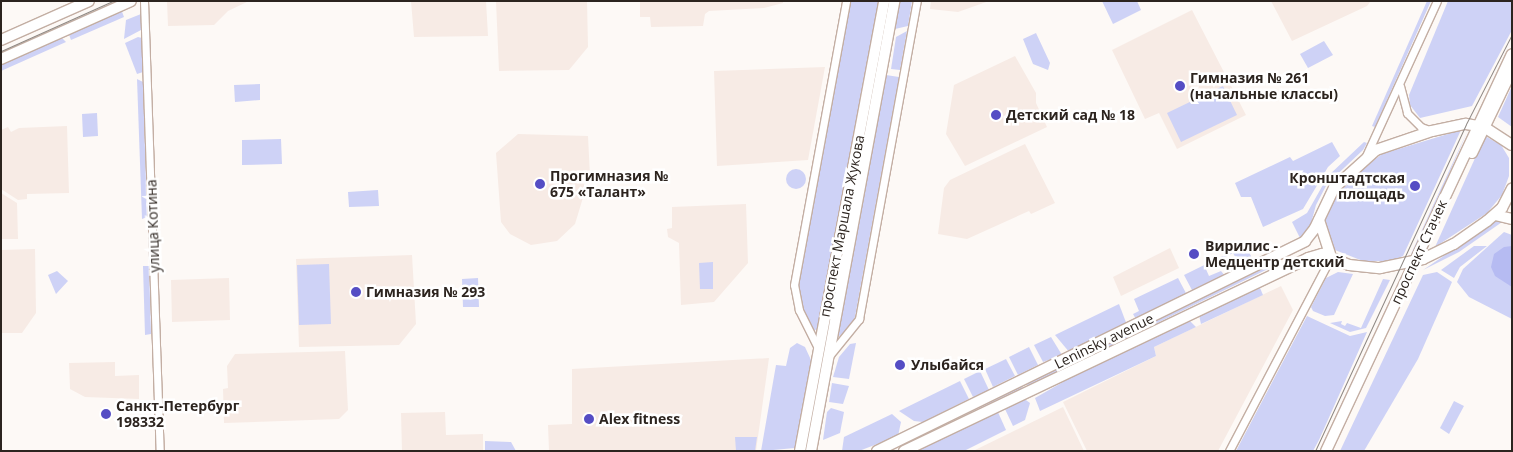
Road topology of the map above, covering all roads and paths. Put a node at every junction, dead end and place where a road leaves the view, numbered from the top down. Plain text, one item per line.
1 (89, 1) edge
2 (131, 1) edge
3 (144, 1) edge
4 (846, 1) edge
5 (884, 1) edge
6 (894, 1) edge
7 (917, 1) edge
8 (1437, 1) edge
9 (1, 40) edge
10 (1512, 54) edge
11 (1, 59) edge
12 (1512, 70) edge
13 (1400, 85) junction
14 (1480, 126) junction
15 (1432, 131) junction
16 (1511, 143) edge
17 (1365, 158) junction
18 (1512, 188) edge
19 (1509, 205) edge
20 (1495, 215) junction
21 (1318, 218) junction
22 (1512, 219) edge
23 (1331, 257) junction
24 (1419, 260) junction
25 (819, 350) junction
26 (829, 356) junction
27 (160, 451) edge
28 (800, 451) edge
29 (810, 451) edge
30 (877, 451) edge
31 (904, 451) edge
32 (1229, 451) edge
33 (1326, 451) edge
34 (1332, 451) edge

1 - 9 main road
2 - 11 main road
3 - 27 street, улица Котина
4 - 25 street
5 - 25 main road, проспект Маршала Жукова
6 - 26 main road, проспект Маршала Жукова
7 - 26 street
8 - 13 street
10 - 14 main road, проспект Стачек
12 - 14 main road, проспект Стачек
13 - 15 street
13 - 17 street
14 - 15 main road
14 - 16 main road
14 - 24 main road, проспект Стачек
15 - 17 main road
17 - 21 main road
18 - 19 main road
19 - 20 main road
20 - 22 main road
20 - 24 main road
21 - 23 main road
21 - 30 main road, Leninsky avenue
23 - 24 main road
23 - 31 main road, Leninsky avenue
23 - 32 street
24 - 33 main road, проспект Стачек
24 - 34 main road, проспект Стачек
25 - 28 main road, проспект Маршала Жукова
26 - 29 main road, проспект Маршала Жукова

